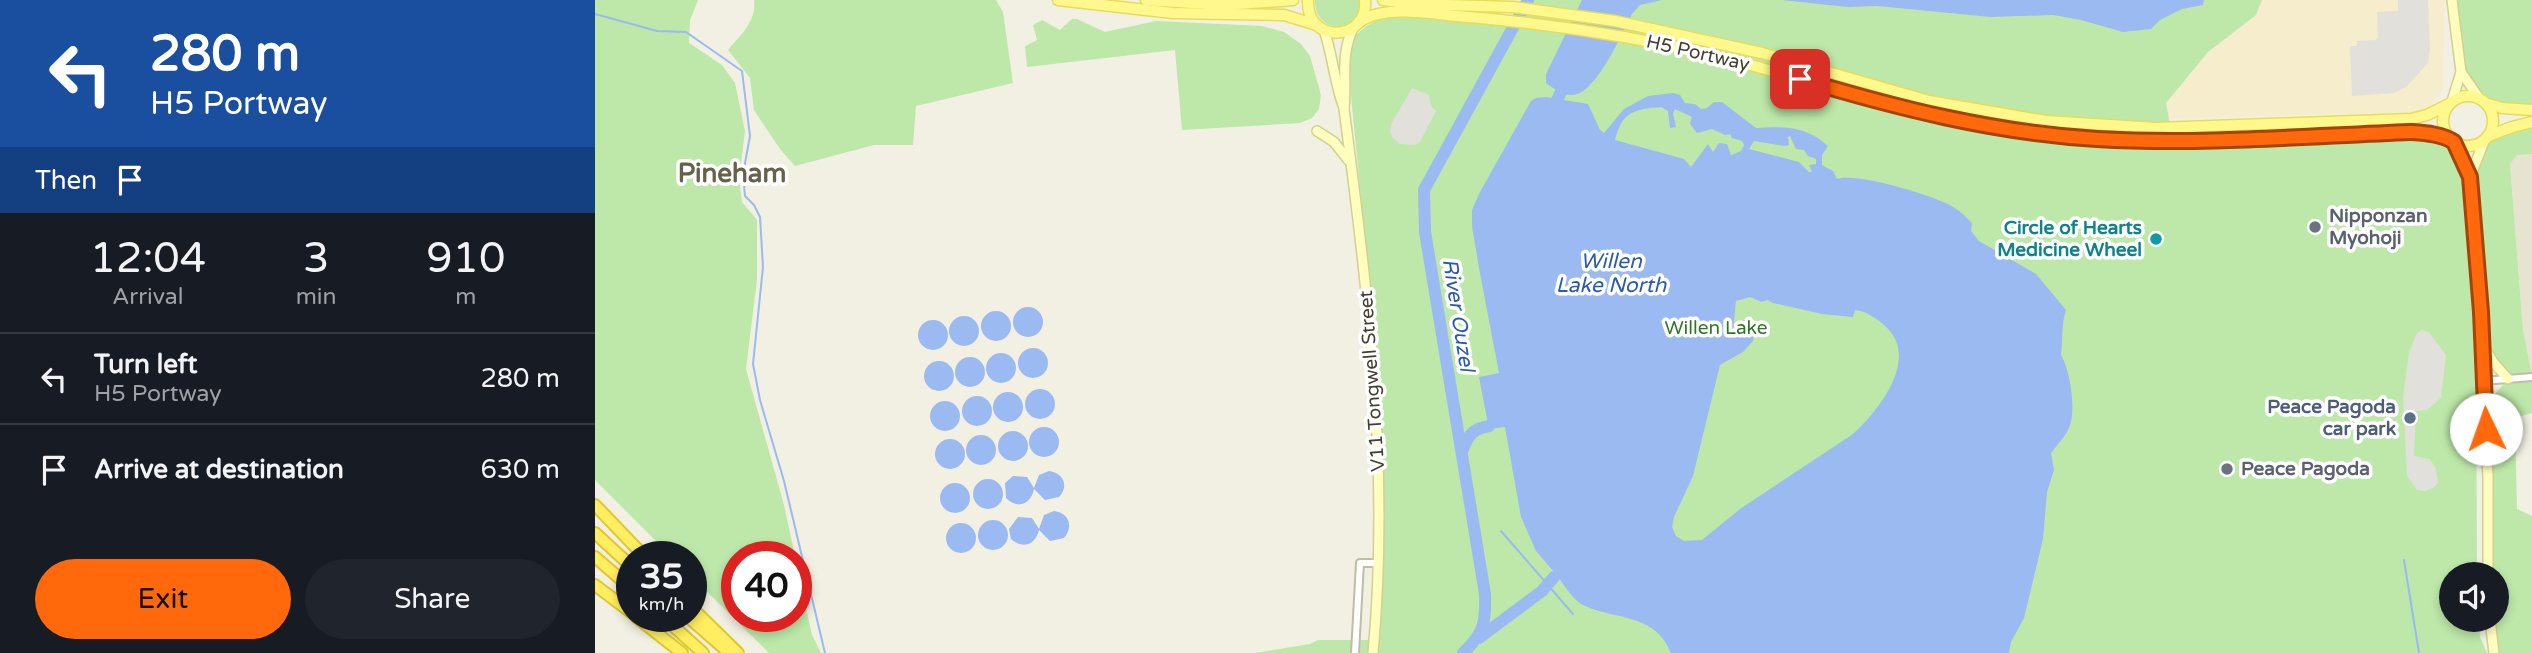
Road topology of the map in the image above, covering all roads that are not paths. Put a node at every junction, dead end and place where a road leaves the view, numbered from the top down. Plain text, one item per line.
1 (1058, 0) edge
2 (1146, 0) edge
3 (1293, 0) edge
4 (1308, 0) edge
5 (1364, 0) edge
6 (2452, 0) edge
7 (1390, 5) edge
8 (1411, 8) junction
9 (1356, 25) junction
10 (1320, 28) junction
11 (2461, 72) junction
12 (2483, 101) junction
13 (2450, 103) junction
14 (1344, 109) junction
15 (2527, 110) edge
16 (2527, 123) edge
17 (1317, 131) dead end
18 (2487, 138) junction
19 (2452, 140) junction
20 (1350, 163) junction
21 (2470, 183) junction
22 (2482, 343) junction
23 (2532, 377) edge
24 (2508, 379) junction
25 (2483, 381) junction
26 (595, 505) edge
27 (595, 533) edge
28 (630, 541) edge
29 (616, 552) edge
30 (595, 556) edge
31 (2488, 562) edge
32 (1379, 563) junction
33 (616, 575) edge
34 (595, 585) edge
35 (616, 602) edge
36 (707, 623) edge
37 (655, 632) edge
38 (680, 632) edge
39 (705, 632) edge
40 (2491, 632) edge
41 (682, 653) edge
42 (703, 653) edge
43 (728, 653) edge
44 (738, 653) edge
45 (1355, 653) edge
46 (1373, 653) edge
47 (2494, 653) edge

1 - 10 main road
2 - 3 main road
4 - 10 main road
5 - 9 main road
6 - 11 street
7 - 8 main road, H5 Portway
7 - 9 main road, H5 Portway
8 - 13 main road, H5 Portway
8 - 19 main road, H5 Portway
9 - 10 main road, H5 Portway
9 - 14 street, V11 Tongwell Street
10 - 14 street, V11 Tongwell Street
11 - 12 street
11 - 13 street
12 - 13 main road
12 - 15 main road
12 - 18 main road
13 - 19 main road
14 - 20 street, V11 Tongwell Street
16 - 18 main road
17 - 20 street
18 - 19 main road
18 - 21 street
19 - 21 street
20 - 32 street, V11 Tongwell Street
21 - 22 street
22 - 24 street
22 - 25 street
23 - 24 street
24 - 25 street
25 - 31 street
26 - 28 highway
27 - 29 highway
30 - 33 highway
32 - 45 street
32 - 46 street, V11 Tongwell Street
34 - 35 highway
36 - 44 highway
37 - 41 highway
38 - 42 highway
39 - 43 highway
40 - 47 street

